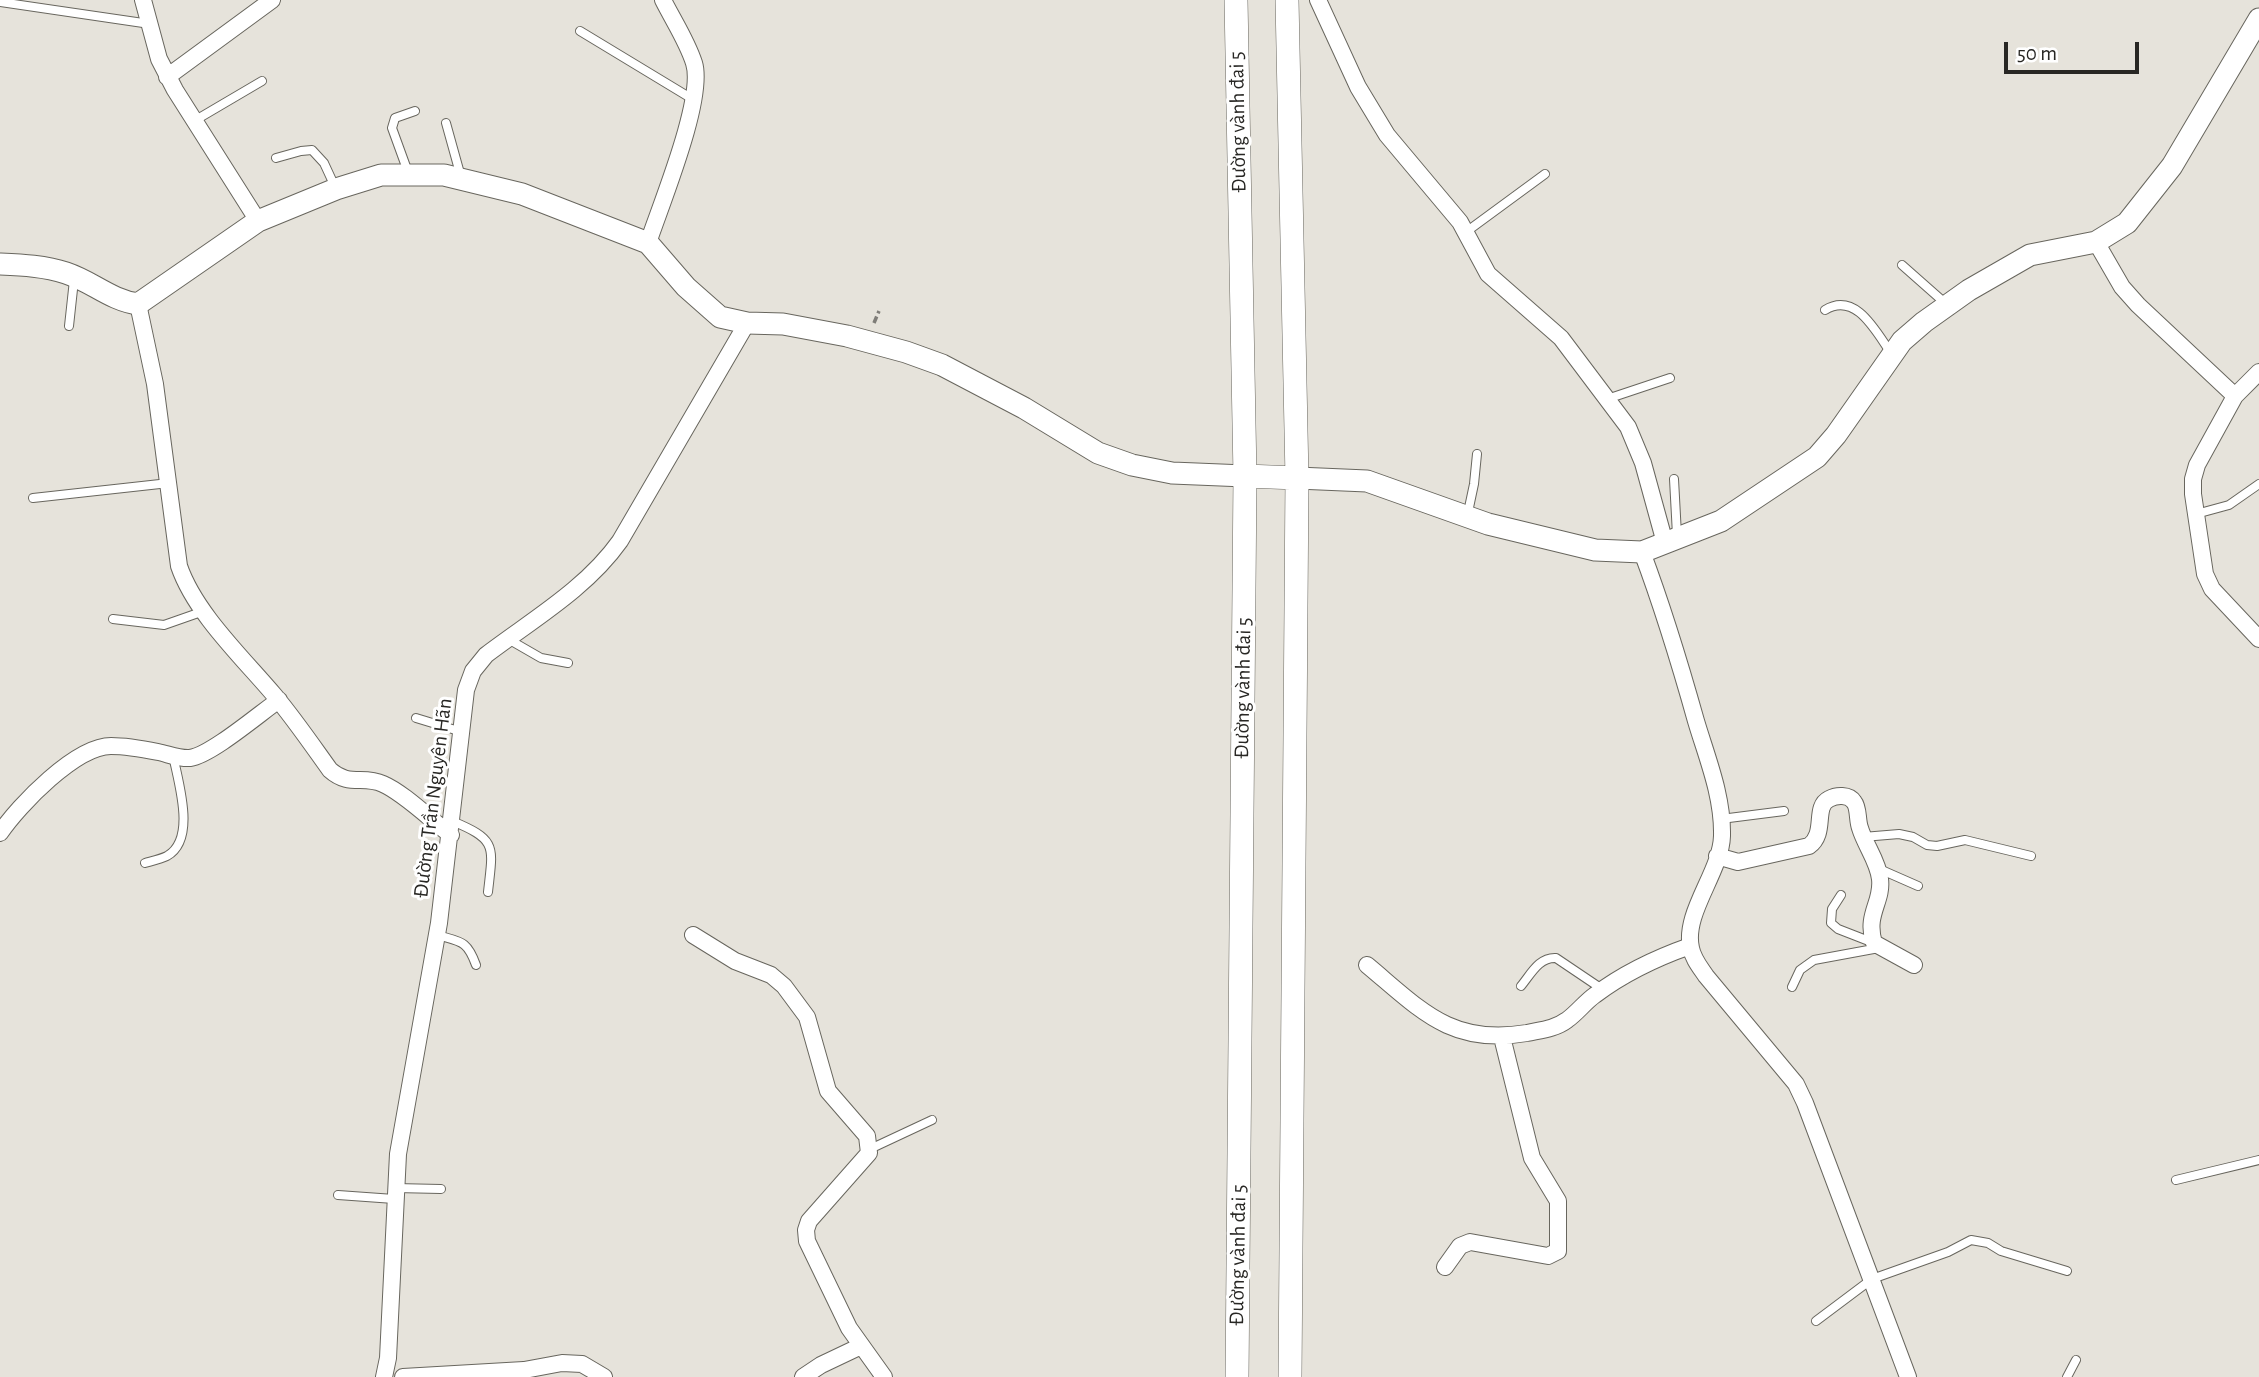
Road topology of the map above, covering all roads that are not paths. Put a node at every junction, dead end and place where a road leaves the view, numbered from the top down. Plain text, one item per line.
1 (143, 0) edge
2 (272, 0) edge
3 (663, 0) edge
4 (1236, 0) edge
5 (1287, 0) edge
6 (1318, 0) edge
7 (0, 2) edge
8 (2259, 19) edge
9 (150, 24) junction
10 (580, 31) dead end
11 (167, 76) junction
12 (262, 80) dead end
13 (694, 100) junction
14 (415, 111) dead end
15 (194, 121) junction
16 (446, 123) dead end
17 (276, 159) dead end
18 (1545, 174) dead end
19 (409, 175) junction
20 (462, 180) junction
21 (335, 189) junction
22 (258, 221) junction
23 (1466, 232) junction
24 (2096, 242) junction
25 (648, 243) junction
26 (0, 264) edge
27 (1902, 265) dead end
28 (74, 276) junction
29 (138, 304) junction
30 (1948, 305) junction
31 (1825, 310) dead end
32 (747, 323) junction
33 (69, 326) dead end
34 (1892, 356) junction
35 (2259, 372) edge
36 (1670, 378) dead end
37 (2235, 396) junction
38 (1607, 400) junction
39 (1477, 454) dead end
40 (1245, 476) junction
41 (1297, 478) junction
42 (1674, 479) dead end
43 (169, 483) junction
44 (2259, 484) edge
45 (33, 498) dead end
46 (2196, 514) junction
47 (1468, 517) junction
48 (1671, 541) junction
49 (1642, 552) junction
50 (204, 611) junction
51 (113, 619) dead end
52 (508, 639) junction
53 (2259, 639) edge
54 (568, 663) dead end
55 (279, 700) junction
56 (416, 718) dead end
57 (462, 732) junction
58 (173, 755) junction
59 (1784, 811) dead end
60 (1721, 819) junction
61 (451, 828) junction
62 (0, 833) edge
63 (1863, 836) junction
64 (1717, 856) junction
65 (2031, 856) dead end
66 (145, 863) dead end
67 (1877, 868) junction
68 (1918, 886) dead end
69 (488, 892) dead end
70 (1841, 895) dead end
71 (437, 935) junction
72 (692, 935) dead end
73 (1878, 945) junction
74 (1690, 946) junction
75 (476, 965) dead end
76 (1367, 965) dead end
77 (1914, 965) dead end
78 (1521, 986) dead end
79 (1792, 987) dead end
80 (1602, 989) junction
81 (1502, 1037) junction
82 (932, 1120) dead end
83 (870, 1149) junction
84 (2259, 1160) edge
85 (2176, 1180) dead end
86 (441, 1189) dead end
87 (395, 1194) junction
88 (338, 1195) dead end
89 (1445, 1267) dead end
90 (2067, 1271) dead end
91 (1872, 1279) junction
92 (1816, 1321) dead end
93 (861, 1346) junction
94 (2077, 1360) dead end
95 (384, 1377) edge
96 (402, 1377) edge
97 (604, 1377) edge
98 (803, 1377) edge
99 (884, 1377) edge
100 (1237, 1377) edge
101 (1290, 1377) edge
102 (1908, 1377) edge
103 (2067, 1377) edge

1 - 9 street
2 - 11 street
3 - 13 street
4 - 40 main road, Đường vành đai 5
5 - 41 main road
6 - 23 street
7 - 9 lane
8 - 24 street
9 - 11 street
10 - 13 lane
11 - 15 street
12 - 15 lane
13 - 25 street
14 - 19 lane
15 - 22 street
16 - 20 lane
17 - 21 lane
18 - 23 lane
19 - 20 street
19 - 21 street
20 - 25 street
21 - 22 street
22 - 29 street
23 - 38 street
24 - 30 street
24 - 37 street
25 - 32 street
26 - 28 street
27 - 30 lane
28 - 29 street
28 - 33 lane
29 - 43 street
30 - 34 street
31 - 34 lane
32 - 40 street
32 - 52 street, Đường Trần Nguyên Hãn
34 - 48 street
35 - 37 street
36 - 38 lane
37 - 46 street
38 - 48 street
39 - 47 lane
40 - 41 main road
40 - 100 main road, Đường vành đai 5
41 - 47 street
41 - 101 main road
42 - 48 lane
43 - 45 lane
43 - 50 street
44 - 46 lane
46 - 53 street
47 - 49 street
48 - 49 street
49 - 60 street
50 - 51 lane
50 - 55 street
52 - 54 lane
52 - 57 street, Đường Trần Nguyên Hãn
55 - 58 street
55 - 61 street
56 - 57 lane
57 - 61 street, Đường Trần Nguyên Hãn
58 - 62 street
58 - 66 lane
59 - 60 lane
60 - 64 street
61 - 69 lane
61 - 71 street, Đường Trần Nguyên Hãn
63 - 64 street
63 - 65 lane
63 - 67 street
64 - 74 street
67 - 68 lane
67 - 73 street
70 - 73 lane
71 - 75 lane
71 - 87 street, Đường Trần Nguyên Hãn
72 - 83 street
73 - 77 street
73 - 79 lane
74 - 80 street
74 - 91 street
76 - 81 street
78 - 80 lane
80 - 81 street
81 - 89 street
82 - 83 lane
83 - 93 street
84 - 85 lane
86 - 87 lane
87 - 88 lane
87 - 95 street, Đường Trần Nguyên Hãn
90 - 91 lane
91 - 92 lane
91 - 102 street
93 - 98 street
93 - 99 street
94 - 103 lane
96 - 97 street

